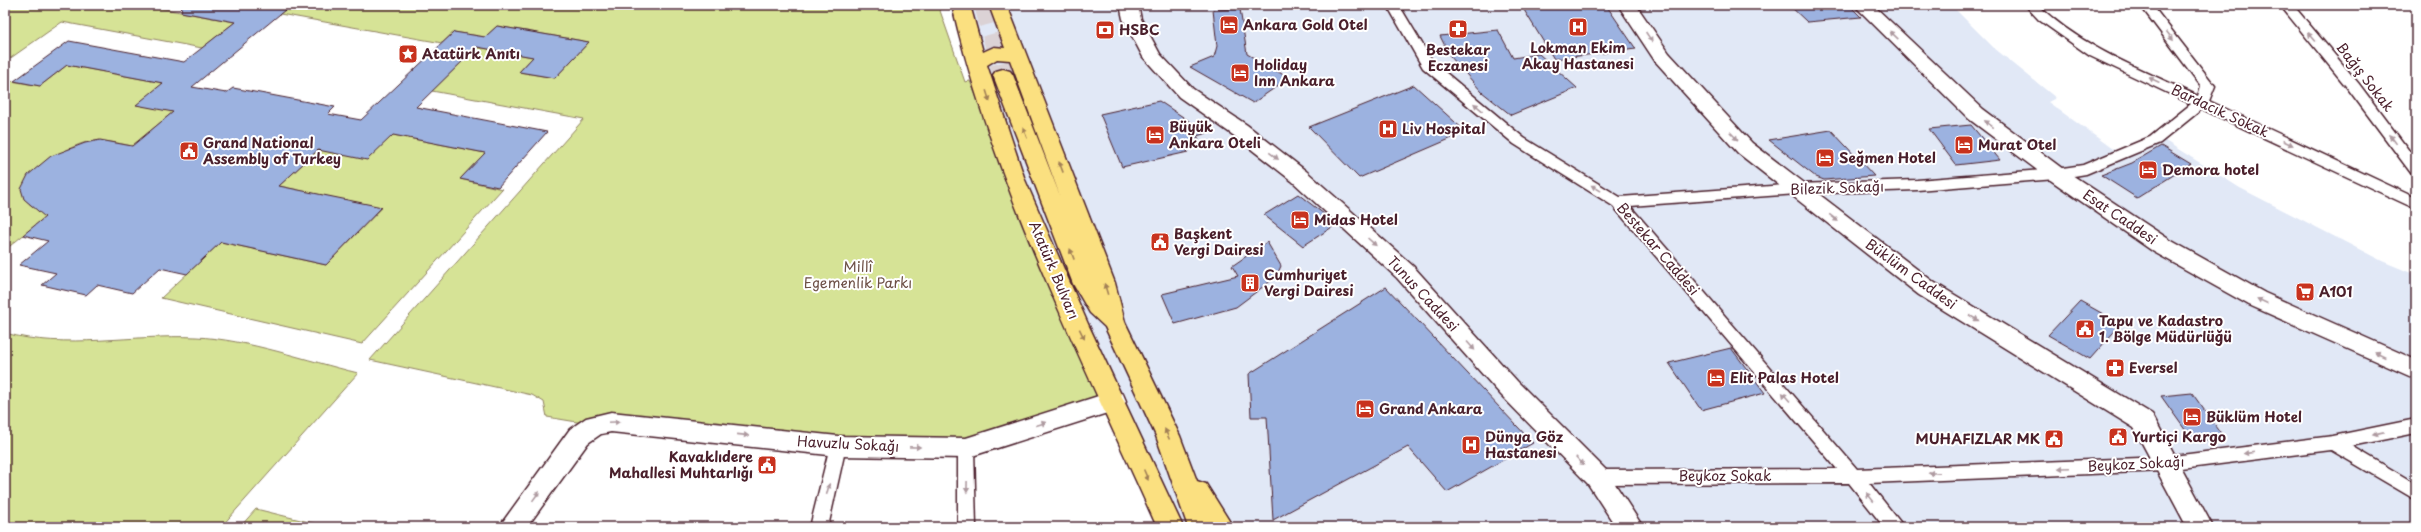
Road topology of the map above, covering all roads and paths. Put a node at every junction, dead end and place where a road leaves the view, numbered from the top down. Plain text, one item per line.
1 (961, 5) edge
2 (998, 5) edge
3 (1010, 5) edge
4 (1116, 5) edge
5 (1129, 5) edge
6 (1393, 5) edge
7 (1627, 5) edge
8 (1862, 5) edge
9 (2031, 5) edge
10 (2146, 5) edge
11 (2286, 5) edge
12 (1008, 30) junction
13 (1018, 55) junction
14 (977, 63) junction
15 (1003, 74) tunnel mouth
16 (1186, 93) junction
17 (2202, 102) junction
18 (2416, 170) edge
19 (2056, 174) junction
20 (1798, 189) junction
21 (1618, 202) junction
22 (2416, 204) edge
23 (1114, 322) junction
24 (2416, 370) edge
25 (1114, 401) junction
26 (2416, 426) edge
27 (2333, 443) junction
28 (838, 446) junction
29 (966, 448) junction
30 (2165, 464) junction
31 (1182, 470) junction
32 (1853, 476) junction
33 (1597, 477) junction
34 (2416, 493) edge
35 (1156, 499) junction
36 (512, 527) edge
37 (819, 527) edge
38 (967, 527) edge
39 (1158, 527) edge
40 (1170, 527) edge
41 (1201, 527) edge
42 (1220, 527) edge
43 (1630, 527) edge
44 (1895, 527) edge
45 (2200, 527) edge

1 - 14 main road, Atatürk Bulvarı
2 - 12 main road
3 - 12 main road
4 - 16 street, Tunus Caddesi
5 - 16 street, Tunus Caddesi
21 -> 6 street, Bestekar Caddesi
7 -> 20 street, Büklüm Caddesi
19 -> 8 street, Esat Caddesi
17 -> 9 street, Bardacık Sokak
10 -> 17 street
18 -> 11 street, Bağış Sokak
12 - 13 main road
13 - 14 main road
23 -> 13 main road
14 -> 25 main road, Atatürk Bulvarı
23 -> 15 main road
16 -> 33 street, Tunus Caddesi
17 - 19 street, Bilezik Sokağı
17 -> 22 street, Bardacık Sokak
19 - 20 street, Bilezik Sokağı
24 -> 19 street, Esat Caddesi
20 - 21 street, Bilezik Sokağı
20 -> 30 street, Büklüm Caddesi
32 -> 21 street, Bestekar Caddesi
31 -> 23 main road
29 -> 25 street, Havuzlu Sokağı
25 -> 35 main road, Atatürk Bulvarı
26 -> 27 street, Beykoz Sokağı
27 -> 30 street, Beykoz Sokağı
27 - 34 street
28 -> 29 street, Havuzlu Sokağı
36 -> 28 street, Havuzlu Sokağı
37 -> 28 street
29 -> 38 street
30 -> 32 street, Beykoz Sokağı
30 - 45 street, Büklüm Caddesi
31 - 41 main road
31 - 42 main road
32 - 33 street, Beykoz Sokak
44 -> 32 street, Bestekar Caddesi
33 - 43 street, Tunus Caddesi
35 - 39 main road
35 - 40 main road, Atatürk Bulvarı

